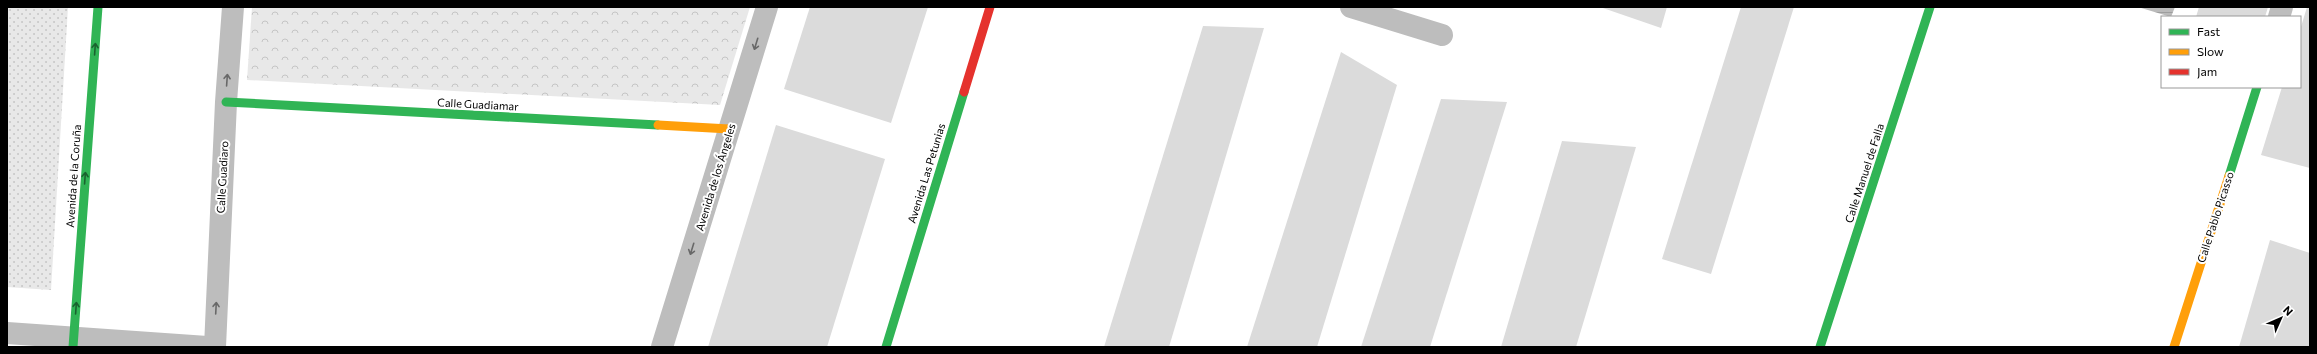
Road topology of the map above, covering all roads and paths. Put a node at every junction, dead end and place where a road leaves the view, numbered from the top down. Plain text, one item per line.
1 (98, 7) edge
2 (233, 7) edge
3 (768, 7) edge
4 (990, 7) edge
5 (1351, 7) edge
6 (1930, 7) edge
7 (1442, 35) dead end
8 (2257, 88) edge
9 (226, 102) junction
10 (730, 129) junction
11 (7, 333) edge
12 (73, 343) edge
13 (207, 347) edge
14 (215, 347) edge
15 (662, 347) edge
16 (886, 347) edge
17 (1820, 347) edge
18 (2174, 347) edge

12 -> 1 street, Avenida de la Coruña
9 -> 2 street, Calle Guadiaro
3 -> 10 street, Avenida de los Ángeles
4 - 16 street, Avenida Las Petunias
5 - 7 street
6 - 17 street, Calle Manuel de Falla
8 - 18 street, Calle Pablo Picasso
9 - 10 street, Calle Guadiamar
14 -> 9 street, Calle Guadiaro
10 -> 15 street, Avenida de los Ángeles
11 - 12 street
12 - 13 street

